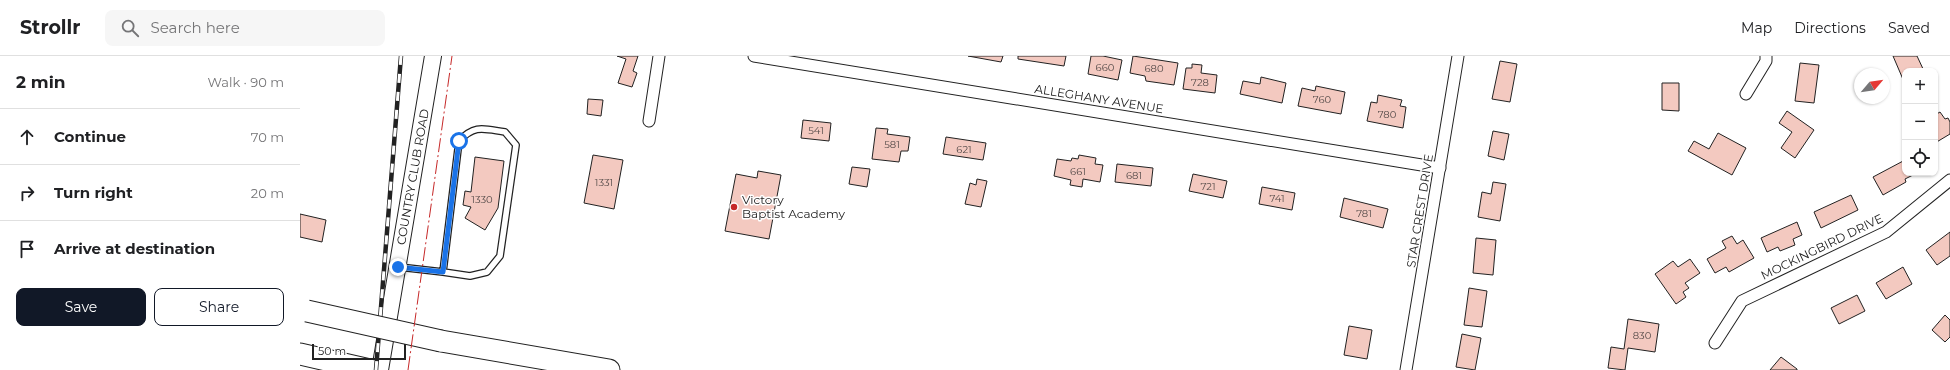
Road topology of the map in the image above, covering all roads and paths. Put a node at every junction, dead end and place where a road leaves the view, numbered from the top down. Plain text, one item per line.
1 (433, 56) edge
2 (659, 56) edge
3 (754, 56) edge
4 (1458, 56) edge
5 (1766, 56) edge
6 (1746, 94) dead end
7 (649, 121) dead end
8 (1440, 168) junction
9 (1950, 180) edge
10 (398, 267) junction
11 (443, 272) junction
12 (304, 310) edge
13 (1715, 343) dead end
14 (301, 355) edge
15 (370, 370) edge
16 (380, 370) edge
17 (609, 370) edge
18 (1406, 370) edge

1 - 10 street, COUNTRY CLUB ROAD
2 - 7 street
3 - 8 street, ALLEGHANY AVENUE
4 - 8 street, STAR CREST DRIVE
5 - 6 street
8 - 18 street, STAR CREST DRIVE
9 - 13 street, MOCKINGBIRD DRIVE
10 - 11 lane
10 - 16 street, COUNTRY CLUB ROAD
11 - 11 lane
12 - 17 highway, bridge
14 - 15 highway

